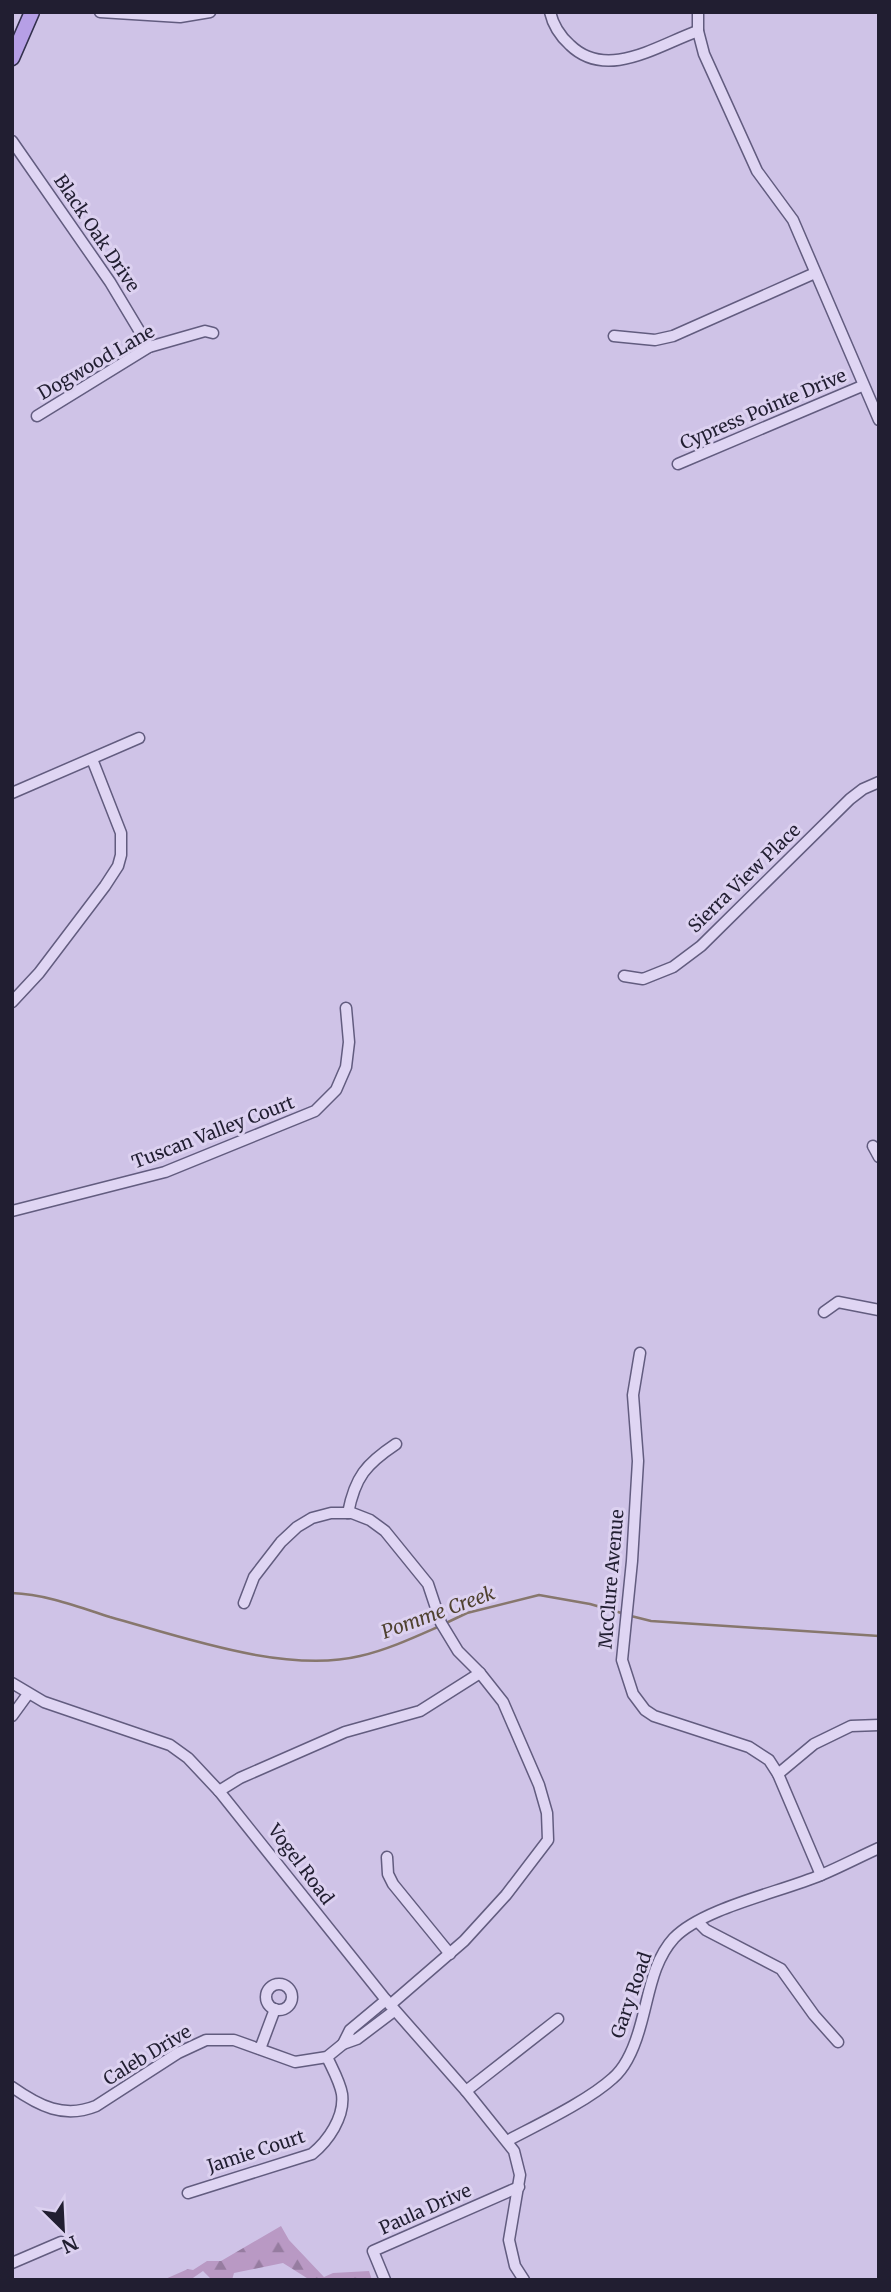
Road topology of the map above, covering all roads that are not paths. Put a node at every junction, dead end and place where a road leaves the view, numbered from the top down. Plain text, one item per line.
1 (32, 12) edge
2 (100, 12) edge
3 (210, 12) edge
4 (550, 12) edge
5 (698, 12) edge
6 (698, 31) junction
7 (12, 58) edge
8 (12, 141) edge
9 (816, 273) junction
10 (213, 333) dead end
11 (614, 336) dead end
12 (149, 347) junction
13 (862, 386) junction
14 (37, 416) dead end
15 (879, 421) edge
16 (678, 464) dead end
17 (139, 738) dead end
18 (92, 759) junction
19 (879, 782) edge
20 (12, 793) edge
21 (624, 976) dead end
22 (12, 1002) edge
23 (345, 1008) dead end
24 (873, 1146) dead end
25 (879, 1157) edge
26 (12, 1211) edge
27 (879, 1310) edge
28 (824, 1312) dead end
29 (640, 1353) dead end
30 (396, 1444) dead end
31 (348, 1513) junction
32 (244, 1603) dead end
33 (480, 1672) junction
34 (12, 1683) edge
35 (28, 1694) junction
36 (12, 1716) edge
37 (879, 1724) edge
38 (778, 1774) junction
39 (219, 1791) junction
40 (879, 1848) edge
41 (387, 1857) dead end
42 (821, 1875) junction
43 (698, 1922) junction
44 (450, 1954) junction
45 (390, 2005) junction
46 (275, 2009) dead end
47 (558, 2019) dead end
48 (838, 2042) dead end
49 (260, 2049) junction
50 (327, 2057) junction
51 (12, 2087) edge
52 (466, 2091) junction
53 (507, 2141) junction
54 (519, 2187) junction
55 (188, 2193) dead end
56 (61, 2242) dead end
57 (12, 2263) edge
58 (385, 2280) edge
59 (524, 2280) edge

1 - 7 main road
2 - 3 street
4 - 6 street
5 - 6 street
6 - 9 street
8 - 12 street, Black Oak Drive
9 - 11 street
9 - 13 street
10 - 12 street, Dogwood Lane
12 - 14 street, Dogwood Lane
13 - 15 street
13 - 16 street, Cypress Pointe Drive
17 - 18 street
18 - 20 street
18 - 22 street
19 - 21 street, Sierra View Place
23 - 26 street, Tuscan Valley Court
24 - 25 street
27 - 28 street
29 - 38 street, McClure Avenue
30 - 31 street
31 - 32 street
31 - 33 street
33 - 39 street
33 - 44 street
34 - 35 street, Vogel Road
35 - 36 street
35 - 39 street, Vogel Road
37 - 38 street
38 - 42 street, McClure Avenue
39 - 45 street, Vogel Road
40 - 42 street, Gary Road
41 - 44 street
42 - 43 street, Gary Road
43 - 48 street
43 - 53 street, Gary Road
44 - 45 street
45 - 50 street
45 - 52 street, Vogel Road
46 - 49 street
47 - 52 street
49 - 50 street, Caleb Drive
49 - 51 street, Caleb Drive
50 - 55 street, Jamie Court
52 - 53 street, Vogel Road
53 - 54 street, Vogel Road
54 - 58 street, Paula Drive
54 - 59 street, Vogel Road
56 - 57 street

